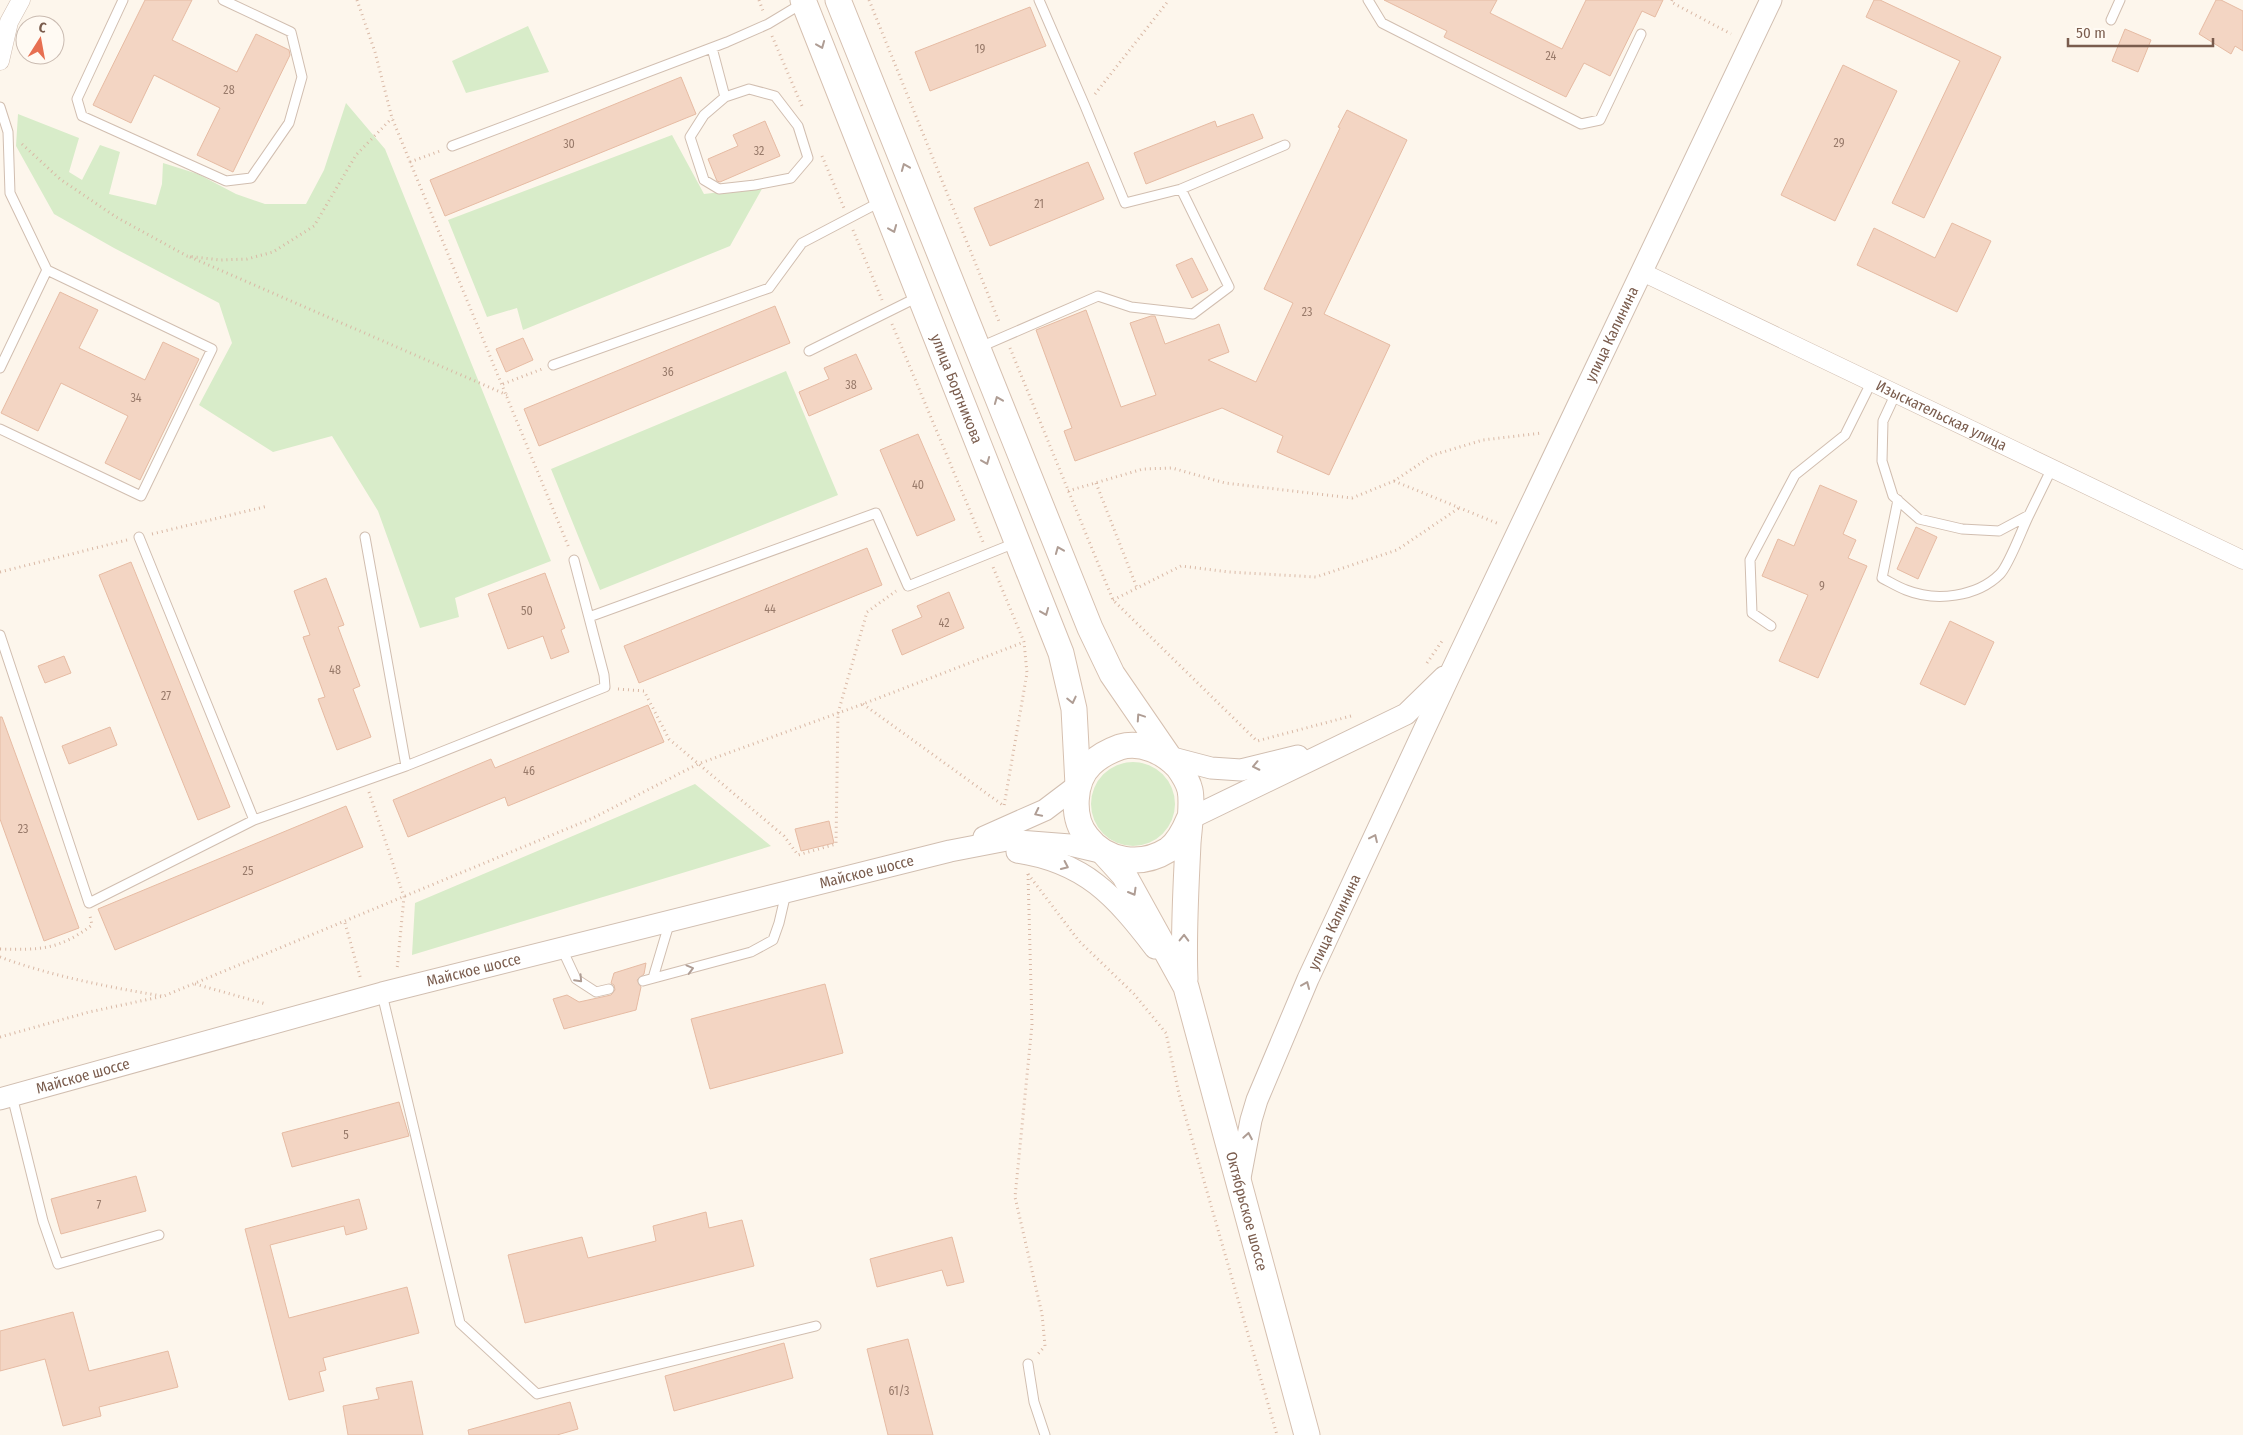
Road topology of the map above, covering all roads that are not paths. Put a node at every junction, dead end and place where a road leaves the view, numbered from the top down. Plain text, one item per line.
1 (22, 0) edge
2 (123, 0) edge
3 (223, 0) edge
4 (838, 0) edge
5 (1039, 0) edge
6 (1368, 0) edge
7 (1771, 0) edge
8 (2120, 0) edge
9 (803, 1) edge
10 (2110, 20) dead end
11 (1641, 34) dead end
12 (712, 48) junction
13 (0, 61) edge
14 (725, 97) junction
15 (0, 107) edge
16 (1285, 145) dead end
17 (452, 146) road end
18 (1181, 189) junction
19 (882, 201) junction
20 (47, 270) junction
21 (1642, 272) junction
22 (920, 296) junction
23 (978, 348) junction
24 (808, 351) dead end
25 (553, 365) road end
26 (0, 368) edge
27 (1872, 382) junction
28 (1896, 393) junction
29 (0, 429) edge
30 (2052, 468) junction
31 (1898, 500) junction
32 (2029, 515) junction
33 (139, 537) dead end
34 (365, 537) dead end
35 (1018, 542) junction
36 (574, 560) road end
37 (2243, 560) edge
38 (589, 617) junction
39 (1771, 626) dead end
40 (0, 635) edge
41 (1453, 668) junction
42 (1337, 747) junction
43 (1168, 757) junction
44 (406, 766) junction
45 (1078, 785) junction
46 (254, 820) junction
47 (1189, 820) junction
48 (950, 851) junction
49 (1104, 853) junction
50 (786, 893) junction
51 (670, 922) junction
52 (562, 948) junction
53 (653, 978) junction
54 (642, 981) dead end
55 (1186, 987) junction
56 (609, 989) dead end
57 (382, 993) junction
58 (6, 1097) edge
59 (1239, 1184) junction
60 (159, 1235) dead end
61 (816, 1326) dead end
62 (1028, 1364) road end
63 (1044, 1435) edge
64 (1308, 1435) edge

1 - 13 street
2 - 3 lane
23 -> 4 main road
5 - 18 lane
6 - 11 lane
7 - 21 street, улица Калинина
8 - 10 lane
9 - 12 lane
9 -> 19 main road, улица Бортникова
12 - 14 lane
12 - 17 lane
14 - 14 lane
15 - 20 lane
16 - 18 lane
18 - 23 lane
19 -> 22 main road, улица Бортникова
19 - 25 lane
20 - 26 lane
20 - 29 lane
21 - 27 street, Изыскательская улица
21 - 41 street, улица Калинина
22 - 24 lane
22 -> 35 main road, улица Бортникова
43 -> 23 main road
27 - 28 street, Изыскательская улица
27 - 39 lane
28 - 30 street, Изыскательская улица
28 - 31 lane
30 - 32 lane
30 - 37 street, Изыскательская улица
31 - 32 lane
31 - 32 lane
33 - 46 lane
34 - 44 lane
35 - 38 lane
35 -> 45 main road, улица Бортникова
36 - 38 lane
38 - 44 lane
40 - 46 lane
41 - 42 street, улица Калинина
59 -> 41 street, улица Калинина
42 -> 43 street, улица Калинина
42 - 47 street, улица Калинина
43 - 45 main road
43 - 47 main road
44 - 46 lane
45 -> 48 street, Майское шоссе
45 - 49 main road
47 - 49 main road
55 -> 47 main road, Октябрьское шоссе
48 - 49 street, Майское шоссе
48 - 50 street, Майское шоссе
48 -> 55 street, Майское шоссе
49 -> 55 main road, Октябрьское шоссе
50 - 51 street, Майское шоссе
53 -> 50 lane
51 - 52 street, Майское шоссе
51 - 53 lane
52 -> 56 lane
52 - 57 street, Майское шоссе
53 - 54 lane
55 - 59 main road, Октябрьское шоссе
57 - 58 street, Майское шоссе
57 - 61 lane
58 - 60 lane
59 - 64 main road, Октябрьское шоссе
62 - 63 lane

